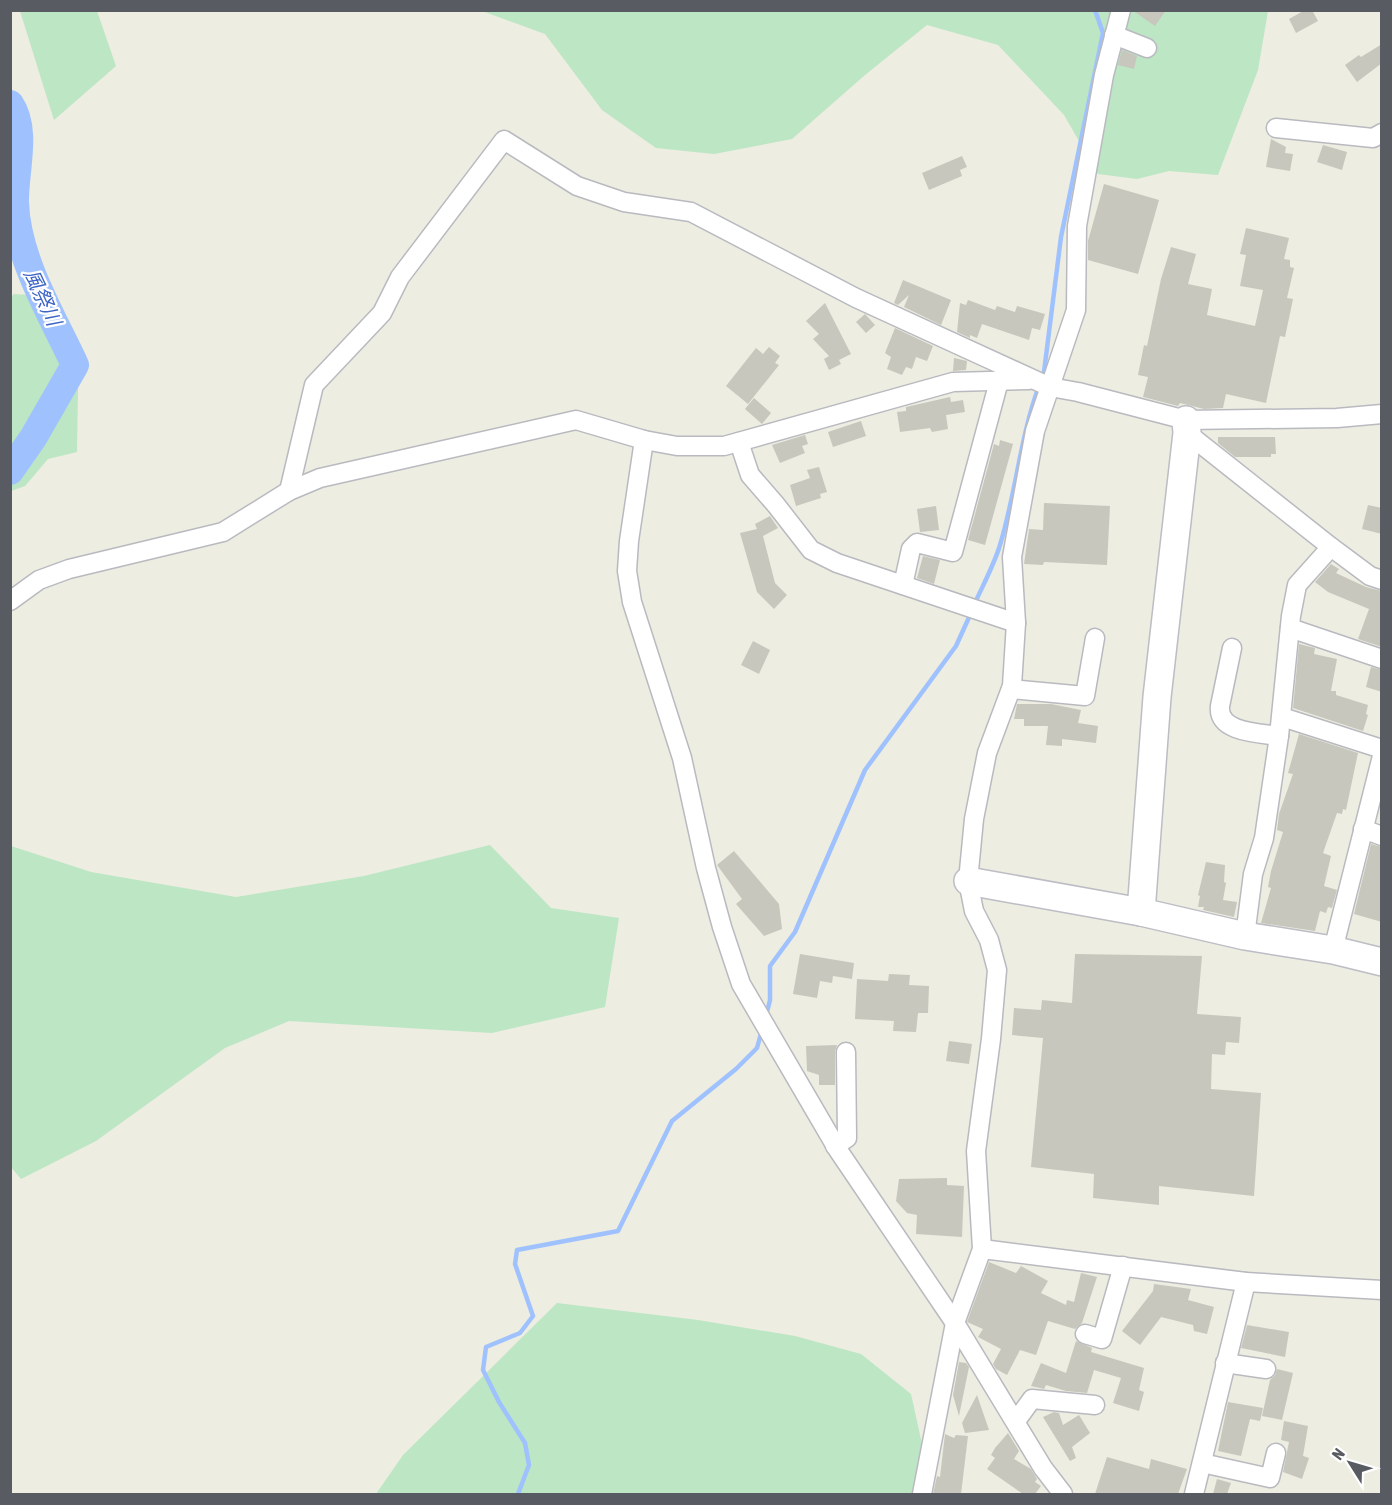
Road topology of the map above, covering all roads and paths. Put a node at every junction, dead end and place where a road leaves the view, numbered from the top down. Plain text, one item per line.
1 (1121, 10) edge
2 (1114, 35) junction
3 (1147, 48) dead end
4 (1276, 128) dead end
5 (1382, 133) edge
6 (999, 381) junction
7 (1042, 383) junction
8 (1382, 414) edge
9 (1187, 426) junction
10 (644, 441) junction
11 (739, 442) junction
12 (289, 491) junction
13 (1331, 547) junction
14 (1382, 580) edge
15 (903, 585) junction
16 (10, 601) edge
17 (1016, 623) junction
18 (1290, 628) junction
19 (1095, 638) dead end
20 (1232, 648) dead end
21 (1382, 659) edge
22 (1011, 689) junction
23 (1282, 717) junction
24 (1279, 736) junction
25 (1382, 749) edge
26 (1382, 756) edge
27 (1363, 829) junction
28 (1382, 836) edge
29 (968, 881) junction
30 (1141, 912) junction
31 (1245, 936) junction
32 (1333, 950) junction
33 (1382, 962) edge
34 (846, 1052) dead end
35 (835, 1146) junction
36 (982, 1249) junction
37 (1123, 1266) junction
38 (1246, 1282) junction
39 (1382, 1290) edge
40 (955, 1323) junction
41 (1085, 1334) dead end
42 (1225, 1363) junction
43 (1266, 1369) dead end
44 (1095, 1405) dead end
45 (1016, 1421) junction
46 (1276, 1453) dead end
47 (1202, 1462) junction
48 (922, 1494) edge
49 (1063, 1494) edge
50 (1194, 1494) edge

1 - 2 street
2 - 3 street
2 - 7 street
4 - 5 street
6 - 7 street
6 - 11 street
6 - 15 street
7 - 9 street
7 - 12 street
7 - 17 street
8 - 9 street
9 - 13 street
9 - 30 street
10 - 11 street
10 - 12 street
10 - 35 street
11 - 15 street
12 - 16 street
13 - 14 street
13 - 18 street
15 - 17 street
17 - 22 street
18 - 21 street
18 - 23 street
19 - 22 street
20 - 24 street
22 - 29 street
23 - 24 street
23 - 25 street
24 - 31 street
26 - 27 street
27 - 28 street
27 - 32 street
29 - 30 street
29 - 36 street
30 - 31 street
31 - 32 street
32 - 33 street
34 - 35 street
35 - 40 street
36 - 37 street
36 - 40 street
37 - 38 street
37 - 41 street
38 - 39 street
38 - 42 street
40 - 45 street
40 - 48 street
42 - 43 street
42 - 47 street
44 - 45 street
45 - 49 street
46 - 47 street
47 - 50 street

